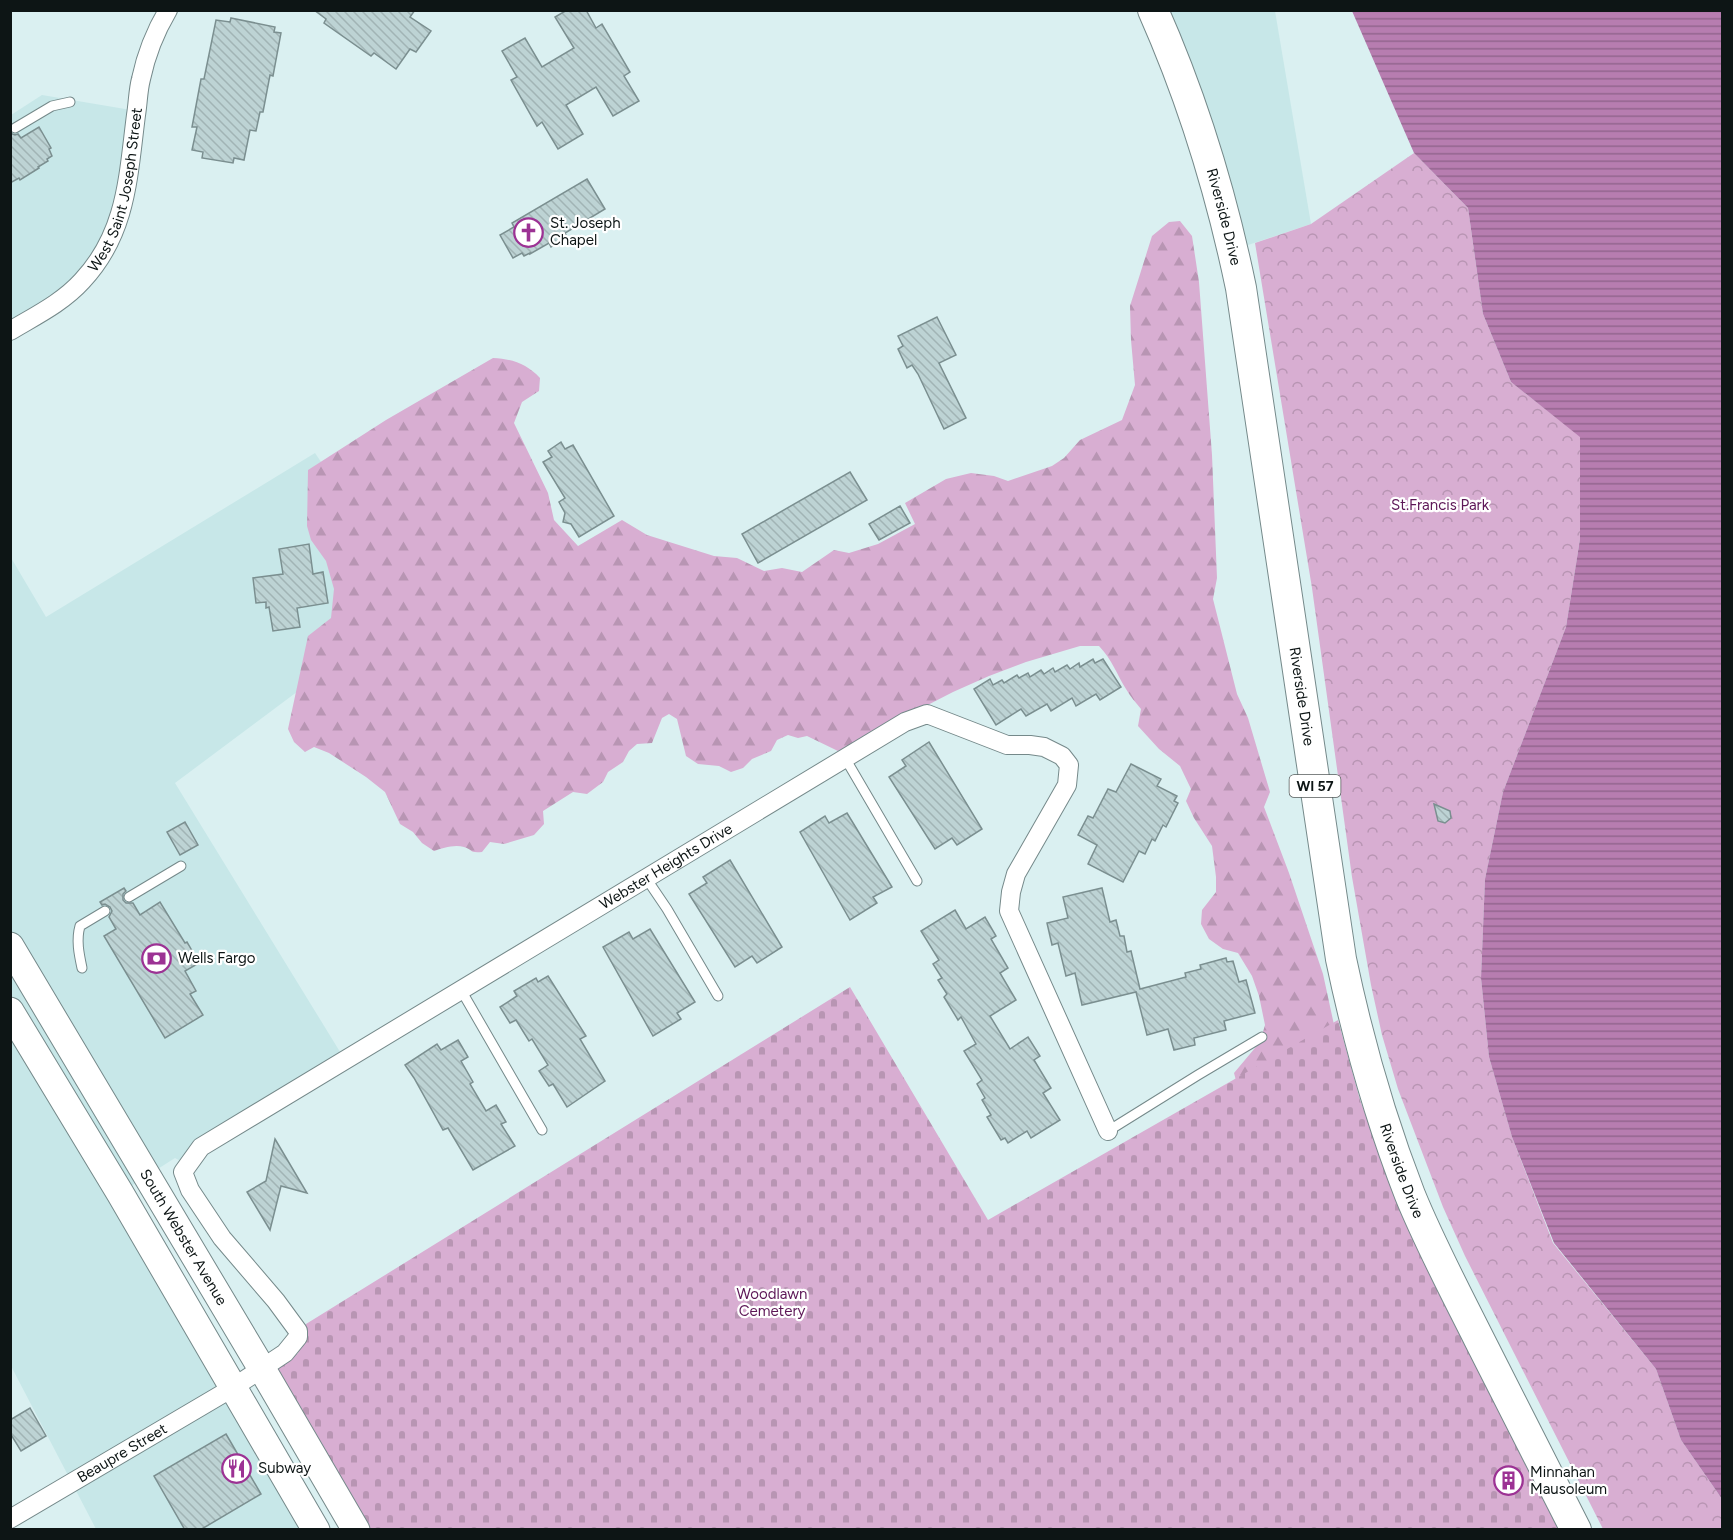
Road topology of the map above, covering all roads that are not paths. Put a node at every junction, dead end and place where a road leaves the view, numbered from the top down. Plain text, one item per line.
1 (168, 10) edge
2 (1153, 10) edge
3 (70, 102) dead end
4 (15, 128) dead end
5 (10, 331) edge
6 (845, 758) junction
7 (181, 866) dead end
8 (646, 878) junction
9 (917, 881) dead end
10 (129, 897) dead end
11 (105, 911) dead end
12 (10, 946) edge
13 (82, 968) dead end
14 (461, 990) junction
15 (718, 996) dead end
16 (10, 1011) edge
17 (1262, 1037) dead end
18 (542, 1130) dead end
19 (1108, 1131) joint
20 (262, 1369) junction
21 (234, 1387) junction
22 (10, 1519) edge
23 (316, 1530) edge
24 (356, 1530) edge
25 (1576, 1530) edge

1 - 5 street, West Saint Joseph Street
2 - 25 main road, Riverside Drive / WI 57
3 - 4 lane
6 - 8 street, Webster Heights Drive
6 - 9 lane
6 - 19 street, Webster Heights Drive
7 - 10 lane
8 - 14 street, Webster Heights Drive
8 - 15 lane
11 - 13 lane
12 - 20 main road, South Webster Avenue
14 - 18 lane
14 - 20 street, Webster Heights Drive
16 - 21 main road, South Webster Avenue
17 - 19 lane
20 - 21 street, Webster Heights Drive
20 - 24 main road, South Webster Avenue
21 - 22 street, Beaupre Street
21 - 23 main road, South Webster Avenue

